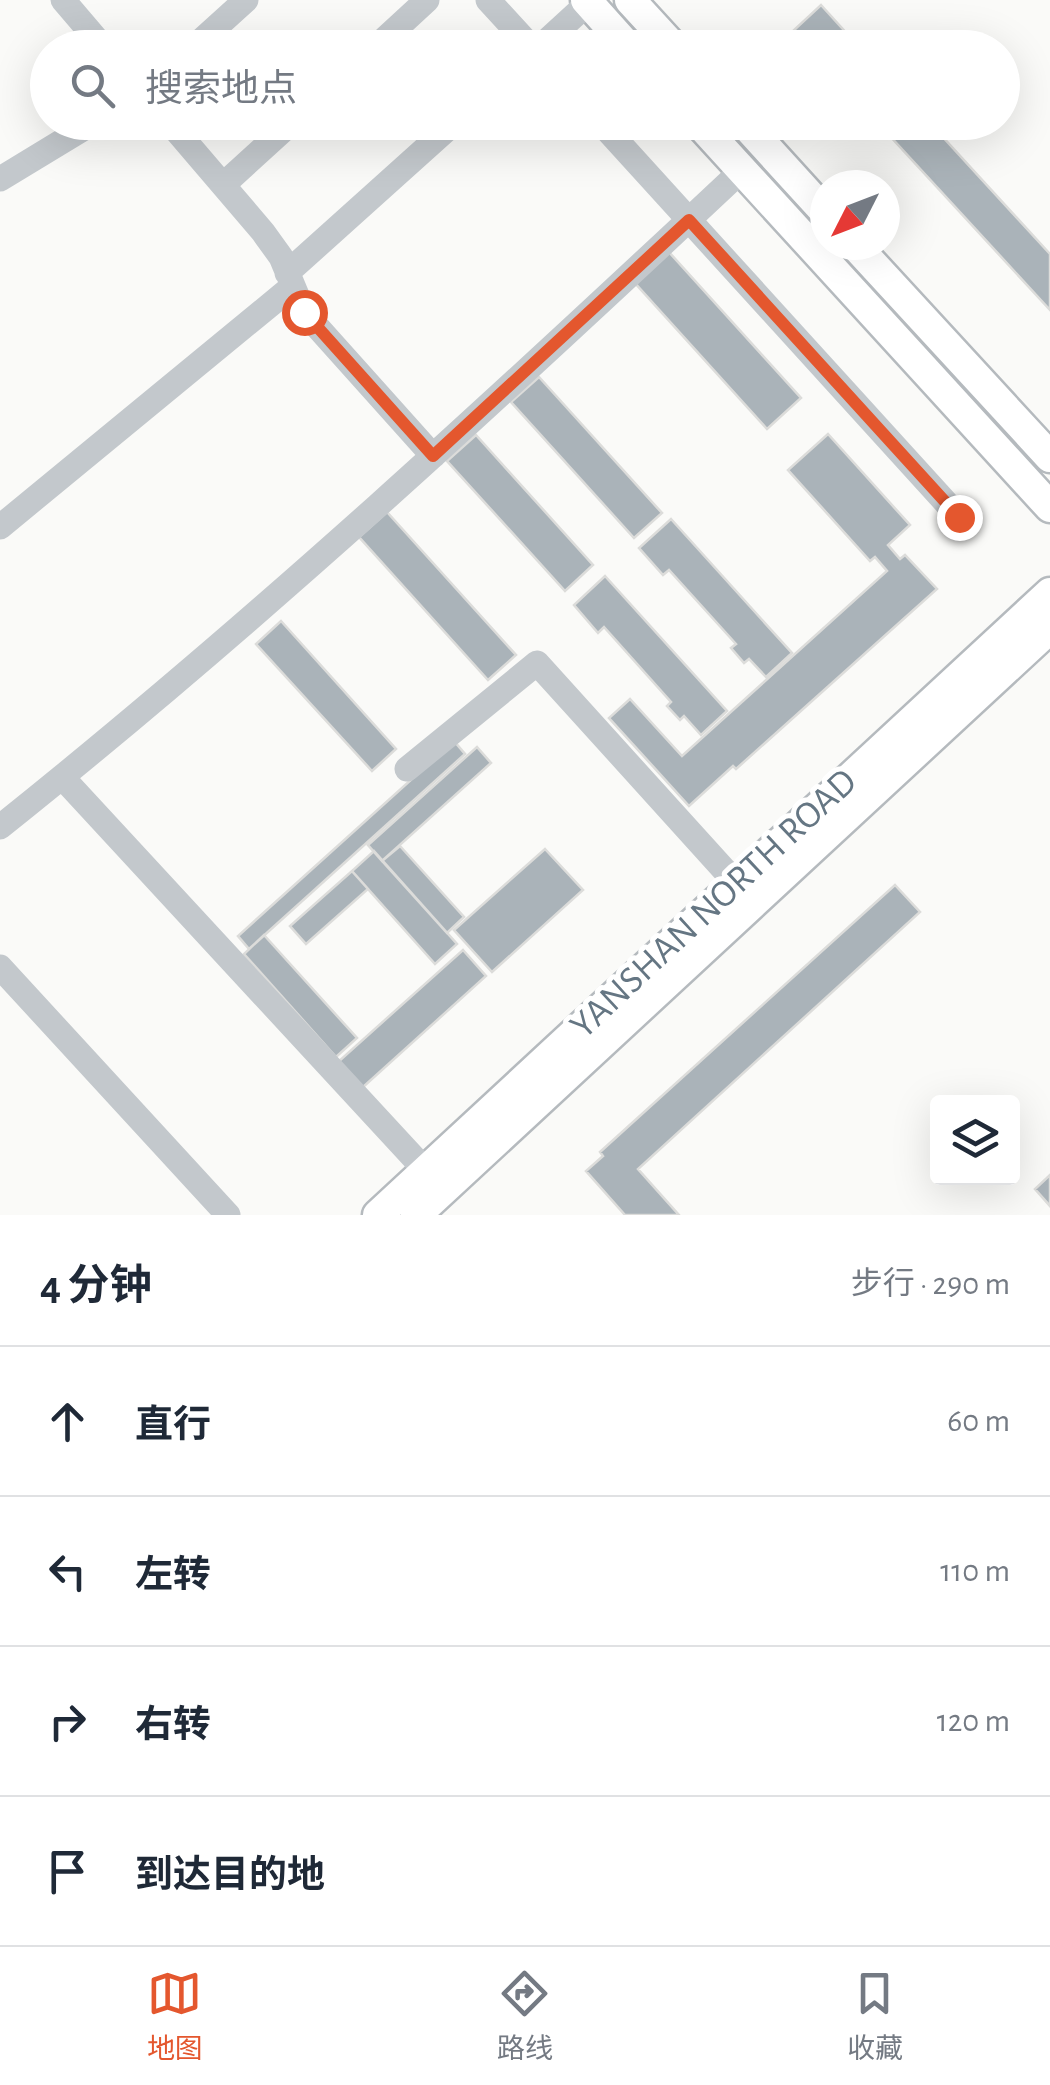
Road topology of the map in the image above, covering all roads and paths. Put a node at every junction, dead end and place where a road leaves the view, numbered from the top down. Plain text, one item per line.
1 (63, 0) edge
2 (246, 0) edge
3 (428, 0) edge
4 (488, 0) edge
5 (630, 0) edge
6 (587, 2) edge
7 (89, 30) edge
8 (214, 30) edge
9 (395, 30) edge
10 (517, 30) edge
11 (555, 30) edge
12 (613, 30) edge
13 (658, 30) edge
14 (64, 140) edge
15 (183, 140) edge
16 (272, 140) edge
17 (436, 140) edge
18 (616, 140) edge
19 (714, 140) edge
20 (759, 140) edge
21 (742, 170) junction
22 (0, 179) edge
23 (222, 185) junction
24 (810, 196) edge
25 (689, 220) junction
26 (870, 260) edge
27 (290, 280) junction
28 (433, 456) junction
29 (1050, 457) edge
30 (1050, 507) edge
31 (959, 517) dead end
32 (0, 527) edge
33 (1050, 594) edge
34 (1050, 628) edge
35 (407, 769) dead end
36 (62, 777) junction
37 (0, 827) edge
38 (736, 884) junction
39 (0, 967) edge
40 (426, 1171) junction
41 (228, 1215) edge
42 (378, 1215) edge
43 (416, 1215) edge

1 - 7 street
2 - 8 street
3 - 9 street
4 - 10 street
5 - 13 main road
6 - 11 street
6 - 12 main road
14 - 22 street
15 - 23 street
16 - 23 street
17 - 27 street
18 - 25 street
19 - 21 main road
20 - 24 main road
21 - 25 street
21 - 30 main road
23 - 27 street
25 - 28 street
25 - 31 street
26 - 29 main road
27 - 28 street
27 - 32 street
28 - 36 street
33 - 38 main road, YANSHAN NORTH ROAD
34 - 43 main road, YANSHAN NORTH ROAD
35 - 38 street
36 - 37 street
36 - 40 street
38 - 40 main road, YANSHAN NORTH ROAD
39 - 41 street
40 - 42 main road, YANSHAN NORTH ROAD

